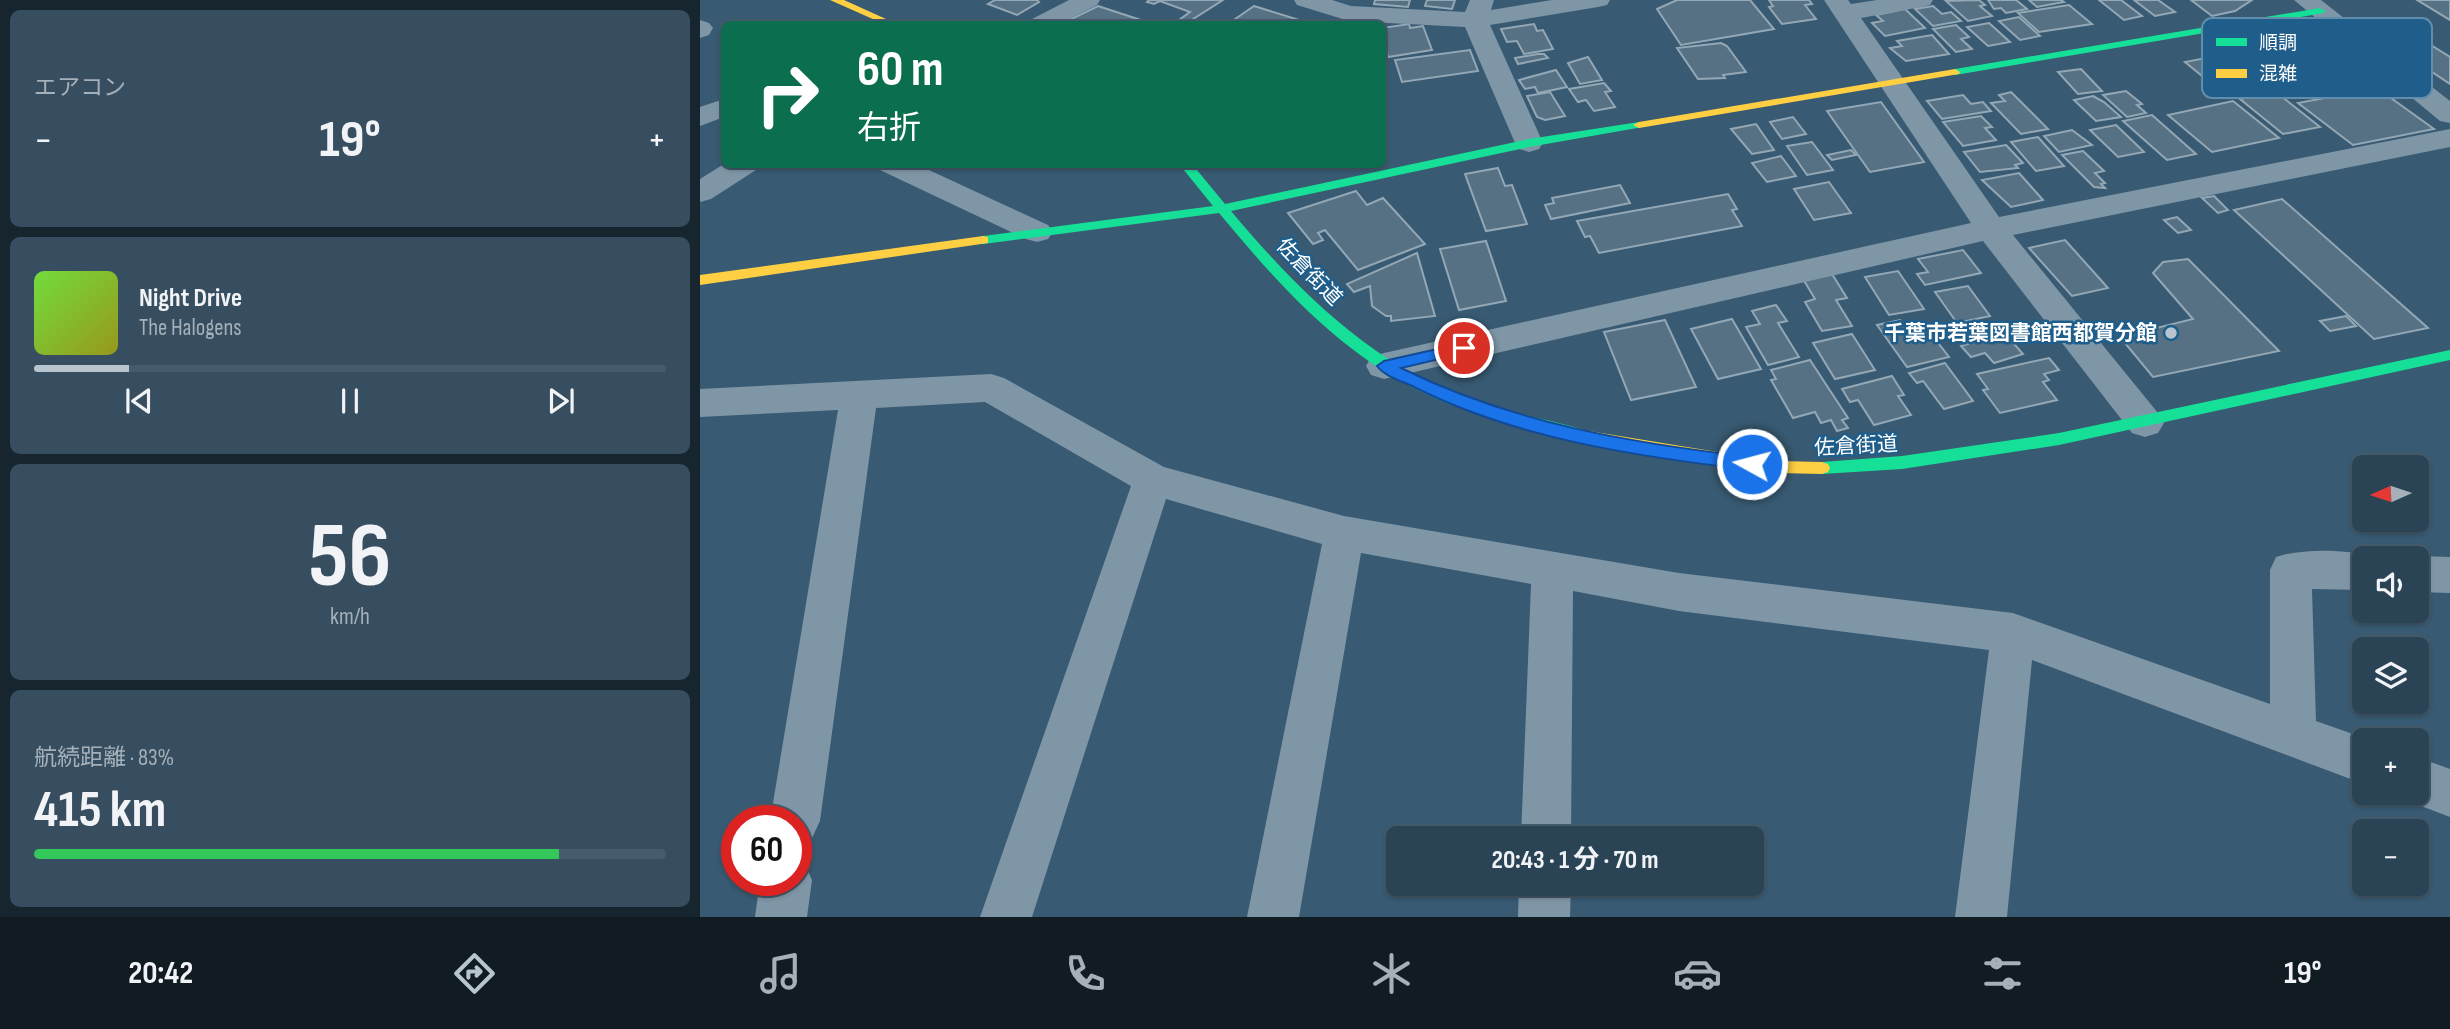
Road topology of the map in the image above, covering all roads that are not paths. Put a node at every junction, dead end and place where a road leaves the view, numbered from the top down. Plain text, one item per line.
1 (835, 0) edge
2 (1088, 0) edge
3 (1306, 0) edge
4 (1598, 0) edge
5 (1921, 0) edge
6 (2313, 6) edge
7 (1840, 7) edge
8 (1479, 10) edge
9 (2247, 18) edge
10 (2328, 18) edge
11 (885, 21) edge
12 (1047, 21) edge
13 (2202, 26) edge
14 (1891, 83) junction
15 (2429, 98) edge
16 (721, 108) edge
17 (2450, 115) edge
18 (700, 118) edge
19 (2450, 138) edge
20 (1529, 143) junction
21 (739, 168) edge
22 (899, 168) edge
23 (1188, 168) edge
24 (700, 192) edge
25 (1222, 209) junction
26 (1991, 229) junction
27 (1037, 232) junction
28 (700, 280) edge
29 (2450, 355) edge
30 (1384, 366) junction
31 (859, 396) junction
32 (700, 403) edge
33 (2145, 423) junction
34 (1153, 480) junction
35 (1344, 533) junction
36 (1552, 569) junction
37 (2352, 572) edge
38 (2429, 574) edge
39 (2450, 575) edge
40 (2012, 633) junction
41 (2293, 735) junction
42 (2352, 757) edge
43 (2429, 785) edge
44 (2450, 793) edge
45 (797, 805) edge
46 (1546, 826) edge
47 (784, 896) edge
48 (1545, 896) edge
49 (781, 917) edge
50 (1006, 917) edge
51 (1273, 917) edge
52 (1545, 917) edge
53 (1981, 917) edge

1 - 11 street
2 - 12 street
3 - 8 street
4 - 8 street
5 - 7 street
6 - 9 street
6 - 10 street
7 - 14 street
8 - 20 street
13 - 14 street
14 - 20 street
14 - 26 street
15 - 17 street
16 - 18 street
19 - 26 street
20 - 25 street
21 - 24 street
22 - 27 street
23 - 25 street, 佐倉街道
25 - 27 street
25 - 30 street, 佐倉街道
26 - 30 street
26 - 33 street
27 - 28 street
29 - 33 street, 佐倉街道
30 - 33 street, 佐倉街道
31 - 32 street
31 - 34 street
31 - 45 street
34 - 35 street
34 - 50 street
35 - 36 street
35 - 51 street
36 - 40 street
36 - 46 street
37 - 41 street
38 - 39 street
40 - 41 street
40 - 53 street
41 - 42 street
43 - 44 street
47 - 49 street
48 - 52 street

